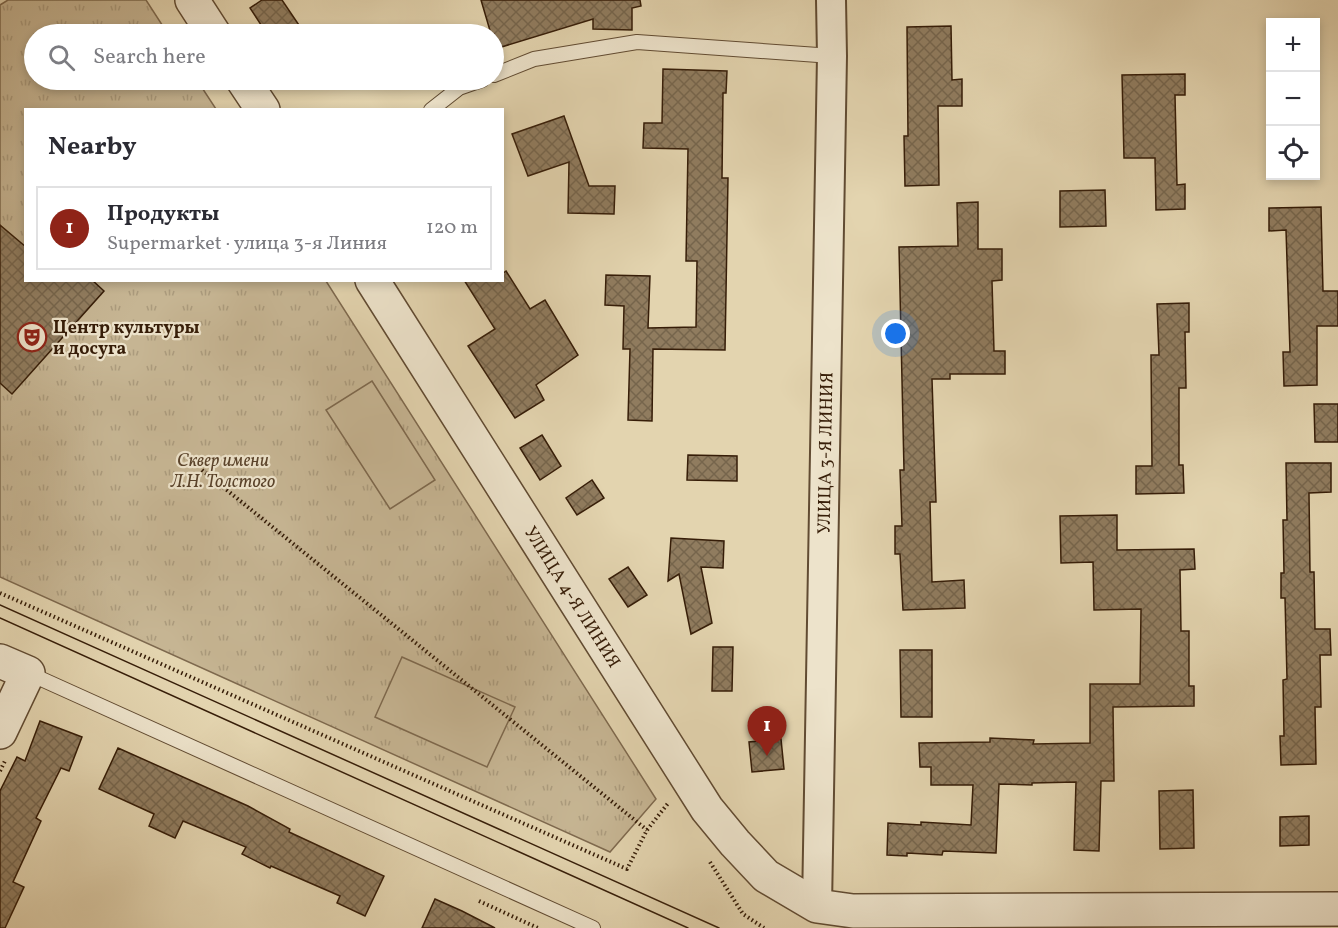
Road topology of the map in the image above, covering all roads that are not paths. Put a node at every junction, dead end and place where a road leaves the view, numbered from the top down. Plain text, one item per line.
1 (192, 0) edge
2 (831, 0) edge
3 (208, 24) edge
4 (832, 56) junction
5 (504, 71) edge
6 (250, 90) edge
7 (456, 90) edge
8 (262, 108) edge
9 (433, 108) edge
10 (373, 282) edge
11 (14, 667) edge
12 (3, 746) edge
13 (806, 901) junction
14 (1338, 909) edge
15 (852, 919) edge
16 (593, 928) edge

1 - 3 street
2 - 4 street, УЛИЦА 3-Я ЛИНИЯ
4 - 5 lane
4 - 13 street, УЛИЦА 3-Я ЛИНИЯ
6 - 8 street
7 - 9 lane
10 - 13 street, УЛИЦА 4-Я ЛИНИЯ
11 - 12 street
11 - 16 lane
13 - 15 street
14 - 15 street

